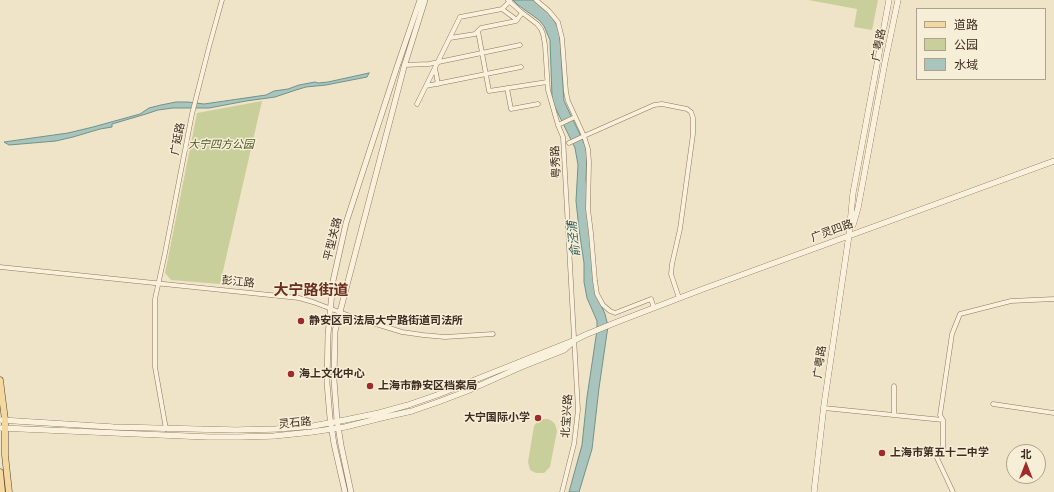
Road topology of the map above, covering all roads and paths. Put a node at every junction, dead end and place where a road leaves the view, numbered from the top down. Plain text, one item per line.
1 (222, 0) edge
2 (420, 0) edge
3 (425, 0) edge
4 (536, 0) edge
5 (889, 0) edge
6 (898, 0) edge
7 (509, 1) edge
8 (502, 9) junction
9 (522, 13) junction
10 (517, 20) junction
11 (478, 31) junction
12 (450, 38) junction
13 (520, 45) dead end
14 (481, 53) junction
15 (438, 62) junction
16 (404, 65) junction
17 (521, 67) dead end
18 (435, 68) junction
19 (485, 74) junction
20 (547, 82) junction
21 (438, 84) junction
22 (426, 86) junction
23 (507, 88) junction
24 (417, 104) dead end
25 (538, 104) dead end
26 (575, 117) junction
27 (558, 125) junction
28 (583, 136) junction
29 (569, 143) dead end
30 (1054, 161) edge
31 (849, 235) junction
32 (0, 267) edge
33 (158, 283) junction
34 (679, 298) junction
35 (1054, 298) edge
36 (330, 308) junction
37 (654, 308) junction
38 (340, 312) junction
39 (493, 334) dead end
40 (585, 335) joint
41 (575, 340) junction
42 (0, 380) edge
43 (894, 386) dead end
44 (993, 404) dead end
45 (824, 408) junction
46 (1054, 413) edge
47 (894, 415) junction
48 (3, 420) edge
49 (943, 420) junction
50 (334, 422) junction
51 (3, 428) edge
52 (335, 428) junction
53 (166, 429) junction
54 (0, 472) edge
55 (8, 478) junction
56 (2, 491) edge
57 (9, 492) edge
58 (345, 492) edge
59 (351, 492) edge
60 (562, 492) edge
61 (814, 492) edge
62 (953, 492) edge

1 - 33 street, 广延路
2 - 36 street, 平型关路
3 - 16 street, 平型关路
4 - 26 street
5 - 31 main road, 广粤路
6 - 31 main road, 广粤路
7 - 8 street
7 - 9 street, 粤秀路
8 - 10 street
8 - 12 street
9 - 10 street
9 - 20 street, 粤秀路
10 - 11 street
11 - 12 street
11 - 14 street
12 - 15 street
13 - 14 street
14 - 15 street
14 - 19 street
15 - 16 street
15 - 18 street
16 - 38 street, 平型关路
17 - 19 street
18 - 21 street
18 - 22 street
19 - 21 street
19 - 23 street
20 - 23 street
20 - 27 street, 粤秀路
21 - 22 street
22 - 24 street
23 - 25 street
26 - 27 street
26 - 28 street
27 - 41 street, 粤秀路
28 - 29 street
28 - 34 street
28 - 37 street
30 - 31 main road, 广灵四路
31 - 34 main road, 广灵四路
31 - 45 main road, 广粤路
32 - 33 street, 彭江路
33 - 36 street, 彭江路
33 - 53 street, 广延路
34 - 37 main road, 广灵四路
35 - 49 street
36 - 38 street, 彭江路
36 - 50 street, 平型关路
37 - 40 main road, 广灵四路
38 - 39 street, 彭江路
38 - 50 street, 平型关路
40 - 41 main road, 灵石路
41 - 50 main road, 灵石路
41 - 52 main road, 灵石路
41 - 60 street, 北宝兴路
42 - 48 main road
43 - 47 street
44 - 46 street
45 - 47 street
45 - 61 main road, 广粤路
47 - 49 street
48 - 51 main road
48 - 53 main road, 灵石路
49 - 62 street
50 - 52 street, 平型关路
50 - 53 main road, 灵石路
51 - 52 main road, 灵石路
51 - 55 main road
52 - 58 street, 平型关路
52 - 59 street, 平型关路
54 - 56 main road
55 - 56 main road
55 - 57 main road

